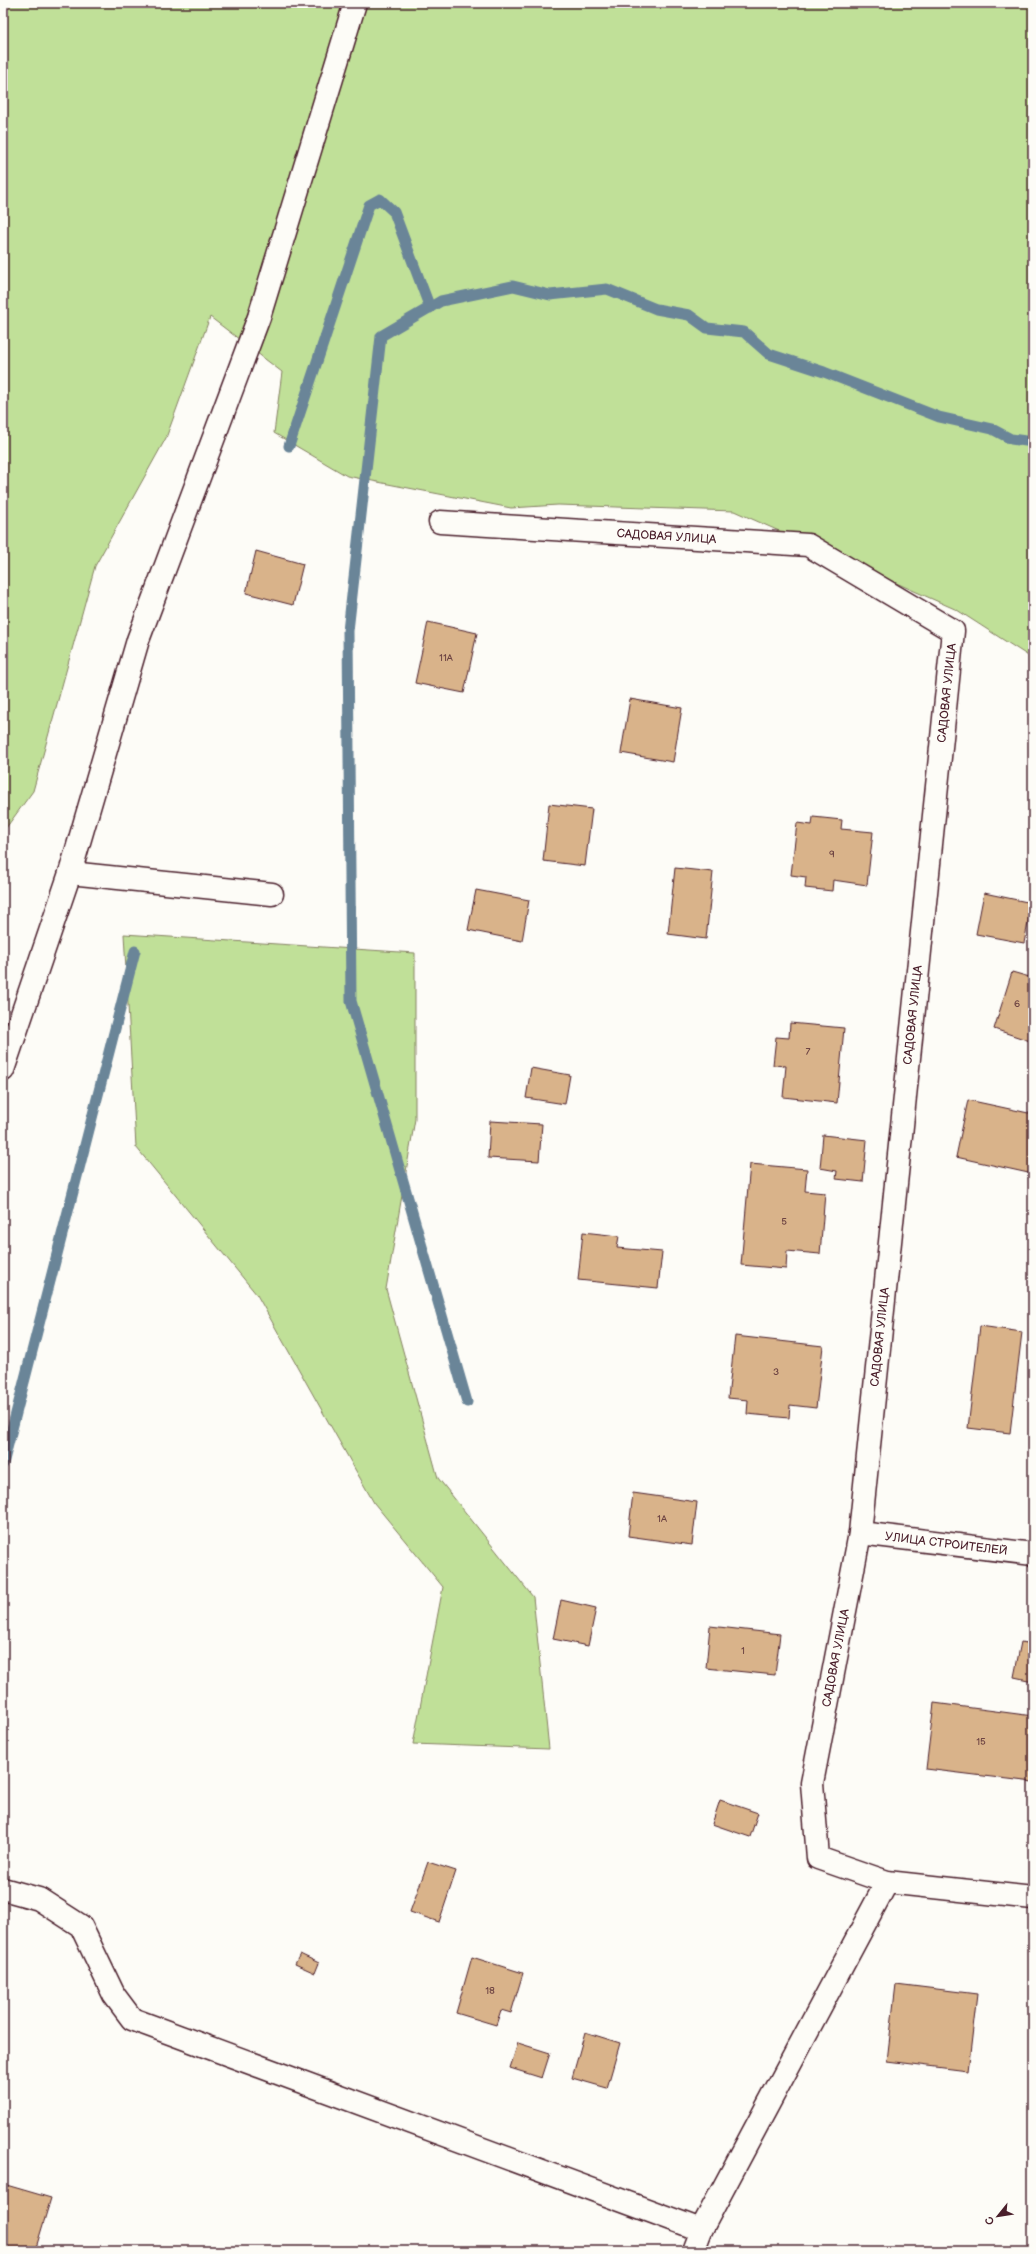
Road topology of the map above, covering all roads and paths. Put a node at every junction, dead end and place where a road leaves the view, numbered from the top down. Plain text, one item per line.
1 (355, 3) edge
2 (440, 522) dead end
3 (70, 873) junction
4 (272, 894) dead end
5 (3, 1070) edge
6 (860, 1532) junction
7 (1033, 1554) edge
8 (887, 1882) junction
9 (3, 1889) edge
10 (1033, 1898) edge
11 (701, 2230) junction
12 (693, 2251) edge

1 - 3 street
2 - 6 street, САДОВАЯ УЛИЦА
3 - 4 street
3 - 5 street
6 - 7 street, УЛИЦА СТРОИТЕЛЕЙ
6 - 8 street, САДОВАЯ УЛИЦА
8 - 10 street
8 - 11 street
9 - 11 street
11 - 12 street

